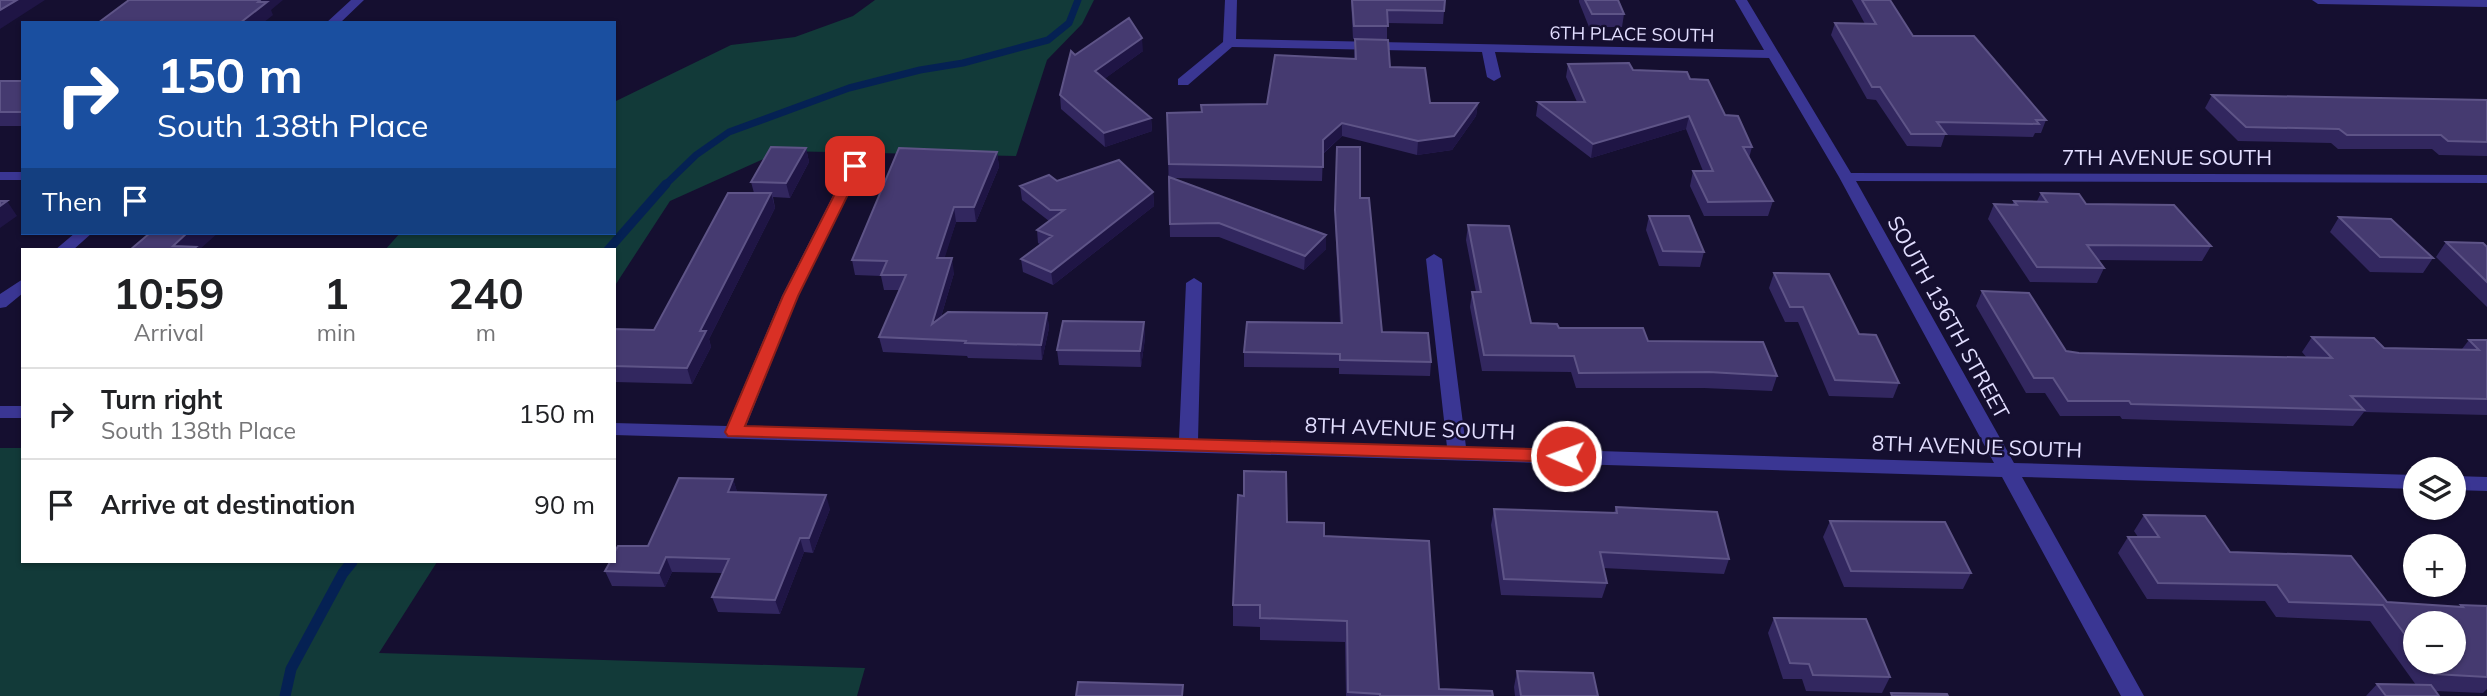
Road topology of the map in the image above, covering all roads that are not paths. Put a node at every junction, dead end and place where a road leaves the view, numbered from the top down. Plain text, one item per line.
1 (358, 0) edge
2 (1231, 0) edge
3 (1741, 0) edge
4 (2318, 0) edge
5 (2487, 3) edge
6 (334, 21) edge
7 (1229, 43) junction
8 (1488, 49) junction
9 (1774, 54) junction
10 (1494, 76) dead end
11 (1183, 82) dead end
12 (855, 166) dead end
13 (0, 176) edge
14 (21, 176) edge
15 (1846, 177) junction
16 (2487, 179) edge
17 (82, 235) edge
18 (65, 248) edge
19 (1434, 259) dead end
20 (1194, 283) dead end
21 (21, 286) edge
22 (0, 303) edge
23 (0, 412) edge
24 (21, 412) edge
25 (616, 429) edge
26 (734, 432) junction
27 (1188, 444) junction
28 (1457, 453) junction
29 (2008, 470) junction
30 (2403, 482) edge
31 (2466, 483) edge
32 (2487, 484) edge
33 (2133, 696) edge

1 - 6 street
2 - 7 street
3 - 9 street, SOUTH 136TH STREET
4 - 5 street
7 - 8 street, 6TH PLACE SOUTH
7 - 11 street
8 - 9 street, 6TH PLACE SOUTH
8 - 10 street
9 - 15 street, SOUTH 136TH STREET
12 - 26 street
13 - 14 street
15 - 16 street, 7TH AVENUE SOUTH
15 - 29 street, SOUTH 136TH STREET
17 - 18 street
19 - 28 street
20 - 27 street
21 - 22 street
23 - 24 street
25 - 26 street, 8TH AVENUE SOUTH
26 - 27 street, 8TH AVENUE SOUTH
27 - 28 street, 8TH AVENUE SOUTH
28 - 29 street, 8TH AVENUE SOUTH
29 - 30 street, 8TH AVENUE SOUTH
29 - 33 street, SOUTH 136TH STREET
31 - 32 street

